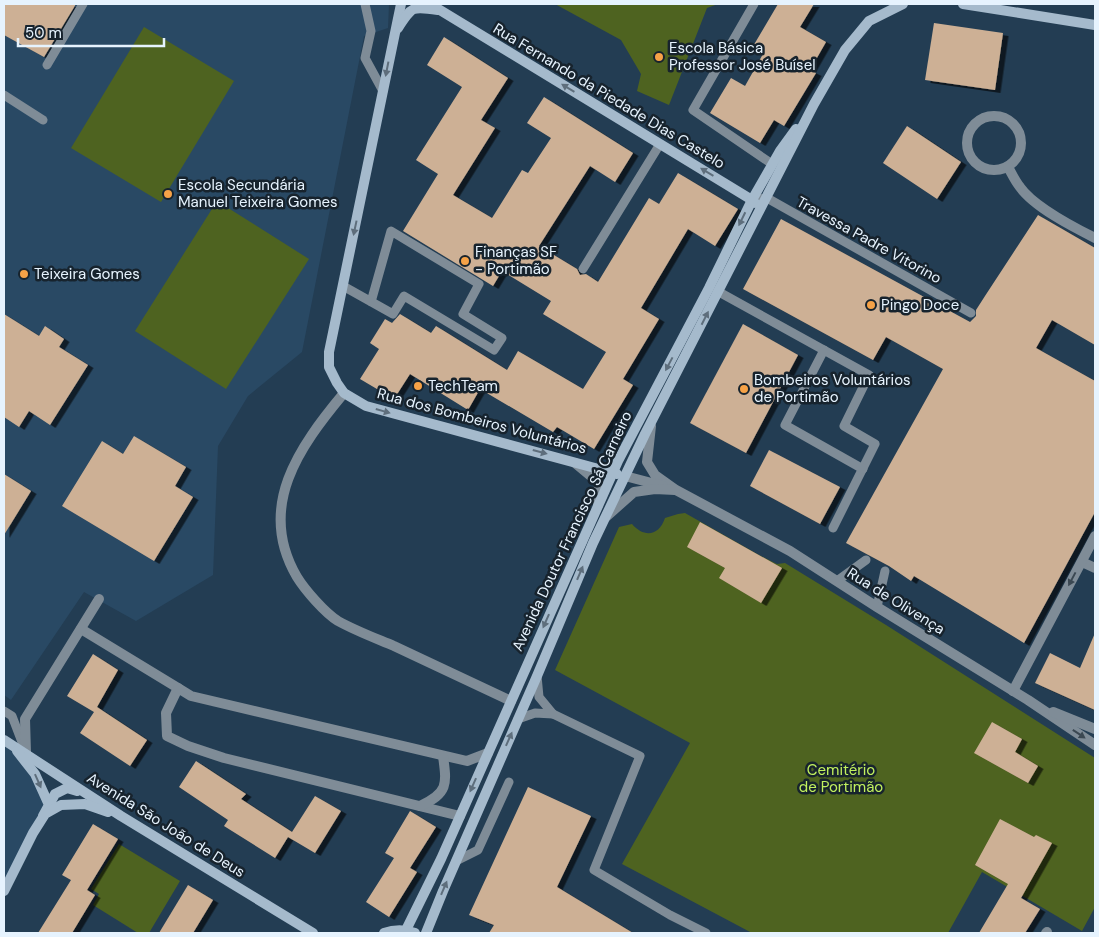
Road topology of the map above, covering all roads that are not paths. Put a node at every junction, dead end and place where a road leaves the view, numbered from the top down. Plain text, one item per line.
1 (83, 4) edge
2 (365, 4) edge
3 (401, 4) edge
4 (754, 4) edge
5 (903, 4) edge
6 (963, 4) edge
7 (435, 7) edge
8 (1095, 25) edge
9 (393, 37) junction
10 (47, 65) dead end
11 (382, 91) junction
12 (4, 96) edge
13 (814, 104) junction
14 (43, 120) dead end
15 (660, 144) junction
16 (772, 164) junction
17 (1008, 167) junction
18 (767, 198) junction
19 (752, 200) junction
20 (761, 210) junction
21 (1095, 238) edge
22 (583, 269) dead end
23 (343, 286) junction
24 (719, 292) junction
25 (371, 302) junction
26 (971, 313) dead end
27 (824, 350) junction
28 (344, 393) junction
29 (653, 419) junction
30 (570, 460) junction
31 (863, 468) junction
32 (612, 472) junction
33 (625, 476) junction
34 (676, 490) junction
35 (598, 505) junction
36 (605, 518) junction
37 (833, 528) dead end
38 (1095, 536) edge
39 (866, 560) dead end
40 (1082, 562) junction
41 (1095, 568) edge
42 (885, 571) dead end
43 (837, 581) junction
44 (99, 600) dead end
45 (877, 607) junction
46 (81, 628) junction
47 (537, 676) junction
48 (178, 688) junction
49 (1013, 691) junction
50 (510, 701) junction
51 (1034, 704) junction
52 (4, 711) edge
53 (553, 714) junction
54 (518, 719) junction
55 (1095, 729) edge
56 (8, 743) edge
57 (1095, 745) edge
58 (26, 753) junction
59 (488, 753) junction
60 (443, 756) junction
61 (509, 782) dead end
62 (87, 794) junction
63 (49, 805) junction
64 (420, 806) junction
65 (121, 816) junction
66 (460, 816) junction
67 (41, 822) junction
68 (456, 861) junction
69 (4, 891) edge
70 (309, 931) edge
71 (410, 932) edge
72 (318, 933) edge
73 (384, 933) edge
74 (426, 933) edge
75 (706, 933) edge

1 - 10 lane
2 - 11 lane
3 - 9 street, Rua dos Bombeiros Voluntários
4 - 16 lane
5 - 13 street, Avenida Doutor Francisco Sá Carneiro
6 - 8 street
7 - 9 street
15 -> 7 street, Rua Fernando da Piedade Dias Castelo
9 -> 11 street, Rua dos Bombeiros Voluntários
11 -> 23 street, Rua dos Bombeiros Voluntários
12 - 14 lane
13 - 16 street, Avenida Doutor Francisco Sá Carneiro
13 - 18 street, Avenida Doutor Francisco Sá Carneiro
19 -> 15 street, Rua Fernando da Piedade Dias Castelo
15 - 22 lane
16 - 19 street, Avenida Doutor Francisco Sá Carneiro
17 - 17 street
17 - 21 street
18 - 19 lane
18 - 20 street, Avenida Doutor Francisco Sá Carneiro
18 - 26 lane, Travessa Padre Vitorino
19 - 20 street, Rua Fernando da Piedade Dias Castelo
19 -> 32 street, Avenida Doutor Francisco Sá Carneiro
20 - 24 street, Avenida Doutor Francisco Sá Carneiro
23 - 25 lane
23 - 28 street, Rua dos Bombeiros Voluntários
24 - 27 lane
29 -> 24 street, Avenida Doutor Francisco Sá Carneiro
25 - 25 lane
27 - 31 lane
27 - 31 lane
28 -> 30 street, Rua dos Bombeiros Voluntários
28 - 50 street
29 - 33 street, Avenida Doutor Francisco Sá Carneiro
29 - 34 street
30 - 32 street, Rua dos Bombeiros Voluntários
30 - 35 street
31 - 37 lane
32 - 33 street, Rua dos Bombeiros Voluntários
32 - 35 street, Avenida Doutor Francisco Sá Carneiro
33 - 34 street
33 - 36 street, Avenida Doutor Francisco Sá Carneiro
34 - 36 street
34 - 43 street, Rua de Olivença
35 -> 50 street, Avenida Doutor Francisco Sá Carneiro
47 -> 36 street, Avenida Doutor Francisco Sá Carneiro
38 - 40 street
39 - 43 lane
40 - 41 street
40 -> 49 street
42 - 45 lane
43 - 45 street, Rua de Olivença
44 - 46 street
45 - 49 street, Rua de Olivença
46 - 48 street
46 - 58 street
47 - 53 lane
47 - 54 street, Avenida Doutor Francisco Sá Carneiro
48 - 60 street
48 - 64 street
49 - 51 street, Rua de Olivença
50 - 59 street, Avenida Doutor Francisco Sá Carneiro
51 - 55 street
51 -> 57 street, Rua de Olivença
52 - 58 lane
53 - 54 lane
53 - 75 lane
68 -> 54 street, Avenida Doutor Francisco Sá Carneiro
56 - 58 street, Avenida São João de Deus
56 -> 63 street
58 - 62 street, Avenida São João de Deus
59 - 60 street
59 -> 66 street, Avenida Doutor Francisco Sá Carneiro
60 - 64 street
61 - 68 lane
62 - 63 street
62 - 65 street, Avenida São João de Deus
63 - 67 street
64 - 66 street
65 - 67 street
65 - 70 street, Avenida São João de Deus
66 - 71 street, Avenida Doutor Francisco Sá Carneiro
67 - 69 street
74 -> 68 street, Avenida Doutor Francisco Sá Carneiro
70 - 72 street
71 - 73 street

